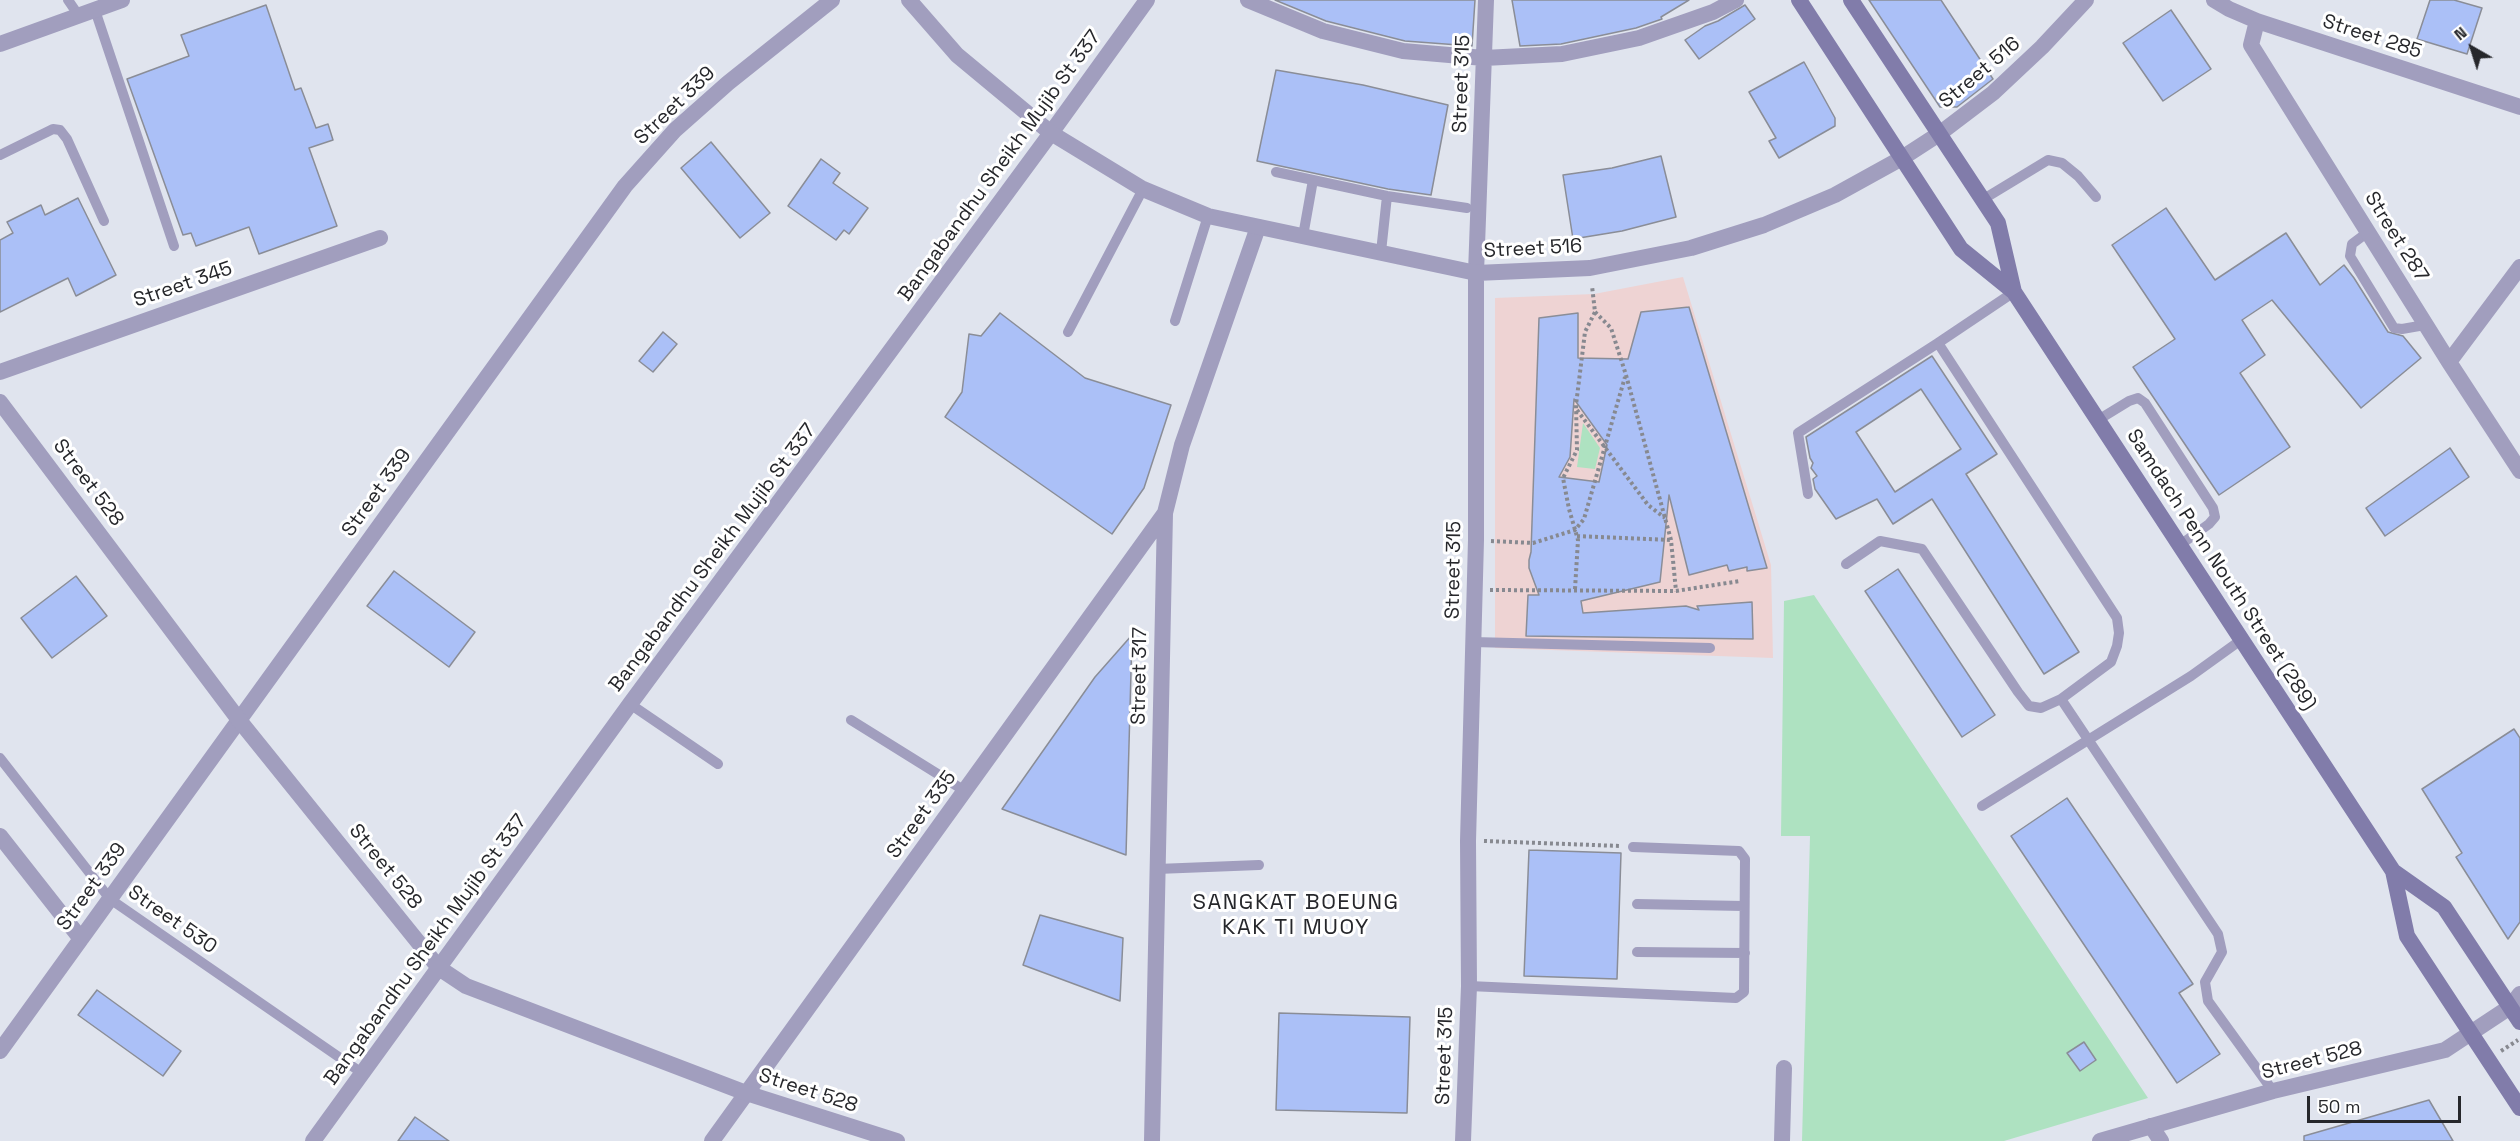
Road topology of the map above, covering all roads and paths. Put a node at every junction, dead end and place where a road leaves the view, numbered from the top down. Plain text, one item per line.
1 (68, 0) edge
2 (122, 0) edge
3 (832, 0) edge
4 (909, 0) edge
5 (1147, 0) edge
6 (1248, 0) edge
7 (1486, 0) edge
8 (1736, 0) edge
9 (1799, 0) edge
10 (1851, 0) edge
11 (2086, 0) edge
12 (2214, 0) edge
13 (95, 9) junction
14 (79, 16) junction
15 (2257, 21) junction
16 (0, 44) edge
17 (1484, 58) junction
18 (2520, 107) edge
19 (1051, 133) junction
20 (1939, 134) junction
21 (0, 155) edge
22 (1902, 158) junction
23 (1276, 172) dead end
24 (1313, 180) junction
25 (1143, 189) junction
26 (1387, 196) junction
27 (2096, 197) dead end
28 (1982, 200) junction
29 (1467, 208) dead end
30 (1208, 216) junction
31 (104, 221) dead end
32 (1258, 227) junction
33 (2368, 232) junction
34 (1304, 236) junction
35 (380, 238) dead end
36 (174, 246) dead end
37 (1381, 252) junction
38 (2520, 267) edge
39 (1590, 268) junction
40 (1476, 273) junction
41 (2014, 292) junction
42 (1595, 312) junction
43 (1175, 321) dead end
44 (2425, 325) junction
45 (1068, 332) dead end
46 (1938, 343) junction
47 (2449, 362) junction
48 (0, 372) edge
49 (1626, 375) junction
50 (0, 402) edge
51 (1576, 410) junction
52 (2098, 420) junction
53 (1604, 445) junction
54 (2520, 471) edge
55 (1808, 494) dead end
56 (1165, 513) junction
57 (1665, 518) junction
58 (1575, 530) junction
59 (1577, 536) junction
60 (1476, 540) junction
61 (1671, 540) junction
62 (2180, 545) junction
63 (1846, 564) dead end
64 (1740, 581) dead end
65 (1575, 589) junction
66 (1475, 590) junction
67 (1676, 591) junction
68 (2241, 640) junction
69 (1473, 642) junction
70 (1710, 648) dead end
71 (2061, 699) junction
72 (630, 704) junction
73 (239, 720) junction
74 (851, 720) dead end
75 (2090, 740) junction
76 (0, 758) edge
77 (718, 764) dead end
78 (965, 792) junction
79 (1982, 806) dead end
80 (0, 836) edge
81 (1502, 842) dead end
82 (1633, 847) joint
83 (1259, 865) dead end
84 (1157, 869) junction
85 (2393, 871) junction
86 (110, 899) junction
87 (1637, 904) dead end
88 (1744, 906) junction
89 (81, 939) junction
90 (1637, 952) dead end
91 (1745, 953) junction
92 (439, 968) junction
93 (1469, 986) junction
94 (2515, 1000) edge
95 (2520, 1022) edge
96 (2472, 1033) junction
97 (0, 1051) edge
98 (1784, 1068) dead end
99 (362, 1073) junction
100 (2273, 1091) junction
101 (746, 1094) junction
102 (2520, 1108) edge
103 (2151, 1126) junction
104 (313, 1141) edge
105 (712, 1141) edge
106 (897, 1141) edge
107 (1152, 1141) edge
108 (1463, 1141) edge
109 (1782, 1141) edge
110 (2100, 1141) edge
111 (2161, 1141) edge

1 - 14 lane
2 - 13 street
3 - 73 street, Street 339
4 - 19 street, Street 516
5 - 19 street, Bangabandhu Sheikh Mujib St 337
6 - 17 street
7 - 17 street, Street 315
8 - 17 street
9 - 22 main road, Samdach Penn Nouth Street (289)
10 - 20 main road, Samdach Penn Nouth Street (289)
11 - 20 street, Street 516
12 - 15 street, Street 285
13 - 14 street
13 - 36 lane
14 - 16 street
15 - 18 street, Street 285
15 - 33 street, Street 287
17 - 40 street, Street 315
19 - 25 street, Street 516
19 - 72 street, Bangabandhu Sheikh Mujib St 337
20 - 22 street, Street 516
20 - 28 main road, Samdach Penn Nouth Street (289)
21 - 31 lane
22 - 39 street, Street 516
22 - 41 main road, Samdach Penn Nouth Street (289)
23 - 24 lane
24 - 26 lane
24 - 34 lane
25 - 30 street, Street 516
25 - 45 lane
26 - 29 lane
26 - 37 lane
27 - 28 lane
28 - 41 main road, Samdach Penn Nouth Street (289)
30 - 32 street, Street 516
30 - 43 lane
32 - 34 street, Street 516
32 - 56 street, Street 317
33 - 44 street, Street 287
33 - 44 lane
34 - 37 street, Street 516
35 - 48 street, Street 345
37 - 40 street, Street 516
38 - 47 street
39 - 40 street, Street 516
39 - 42 path
40 - 60 street, Street 315
41 - 46 lane
41 - 52 main road, Samdach Penn Nouth Street (289)
42 - 49 path
42 - 51 path
44 - 47 street, Street 287
46 - 55 lane
46 - 71 lane
47 - 54 street, Street 287
49 - 53 path
49 - 57 path
50 - 73 street, Street 528
51 - 53 path
51 - 58 path
52 - 62 main road, Samdach Penn Nouth Street (289)
52 - 62 lane
53 - 57 path
53 - 58 path
56 - 78 street, Street 335
56 - 84 street, Street 317
57 - 61 path
58 - 59 path
58 - 60 path
59 - 61 path
59 - 65 path
60 - 66 street, Street 315
61 - 67 path
62 - 68 main road, Samdach Penn Nouth Street (289)
63 - 71 lane
64 - 67 path
65 - 66 path
65 - 67 path
66 - 69 street, Street 315
68 - 75 lane
68 - 85 main road, Samdach Penn Nouth Street (289)
69 - 70 lane
69 - 93 street, Street 315
71 - 75 lane
72 - 77 lane
72 - 92 street, Bangabandhu Sheikh Mujib St 337
73 - 86 street, Street 339
73 - 92 street, Street 528
74 - 78 lane
75 - 79 lane
75 - 100 lane
76 - 86 lane, Street 530
78 - 101 street, Street 335
80 - 89 street
81 - 82 path
82 - 88 lane
83 - 84 lane
84 - 107 street, Street 317
85 - 94 main road, Samdach Penn Nouth Street (289)
85 - 96 main road, Samdach Penn Nouth Street (289)
86 - 89 street, Street 339
86 - 99 lane, Street 530
87 - 88 lane
88 - 91 lane
89 - 97 street, Street 339
90 - 91 lane
91 - 93 lane
92 - 99 street, Bangabandhu Sheikh Mujib St 337
92 - 101 street, Street 528
93 - 108 street, Street 315
94 - 95 main road, Samdach Penn Nouth Street (289)
94 - 96 street, Street 528
96 - 100 street, Street 528
96 - 102 main road, Samdach Penn Nouth Street (289)
98 - 109 street
99 - 104 street, Bangabandhu Sheikh Mujib St 337
100 - 103 street, Street 528
101 - 105 street, Street 335
101 - 106 street, Street 528
103 - 110 street, Street 528
103 - 111 street

